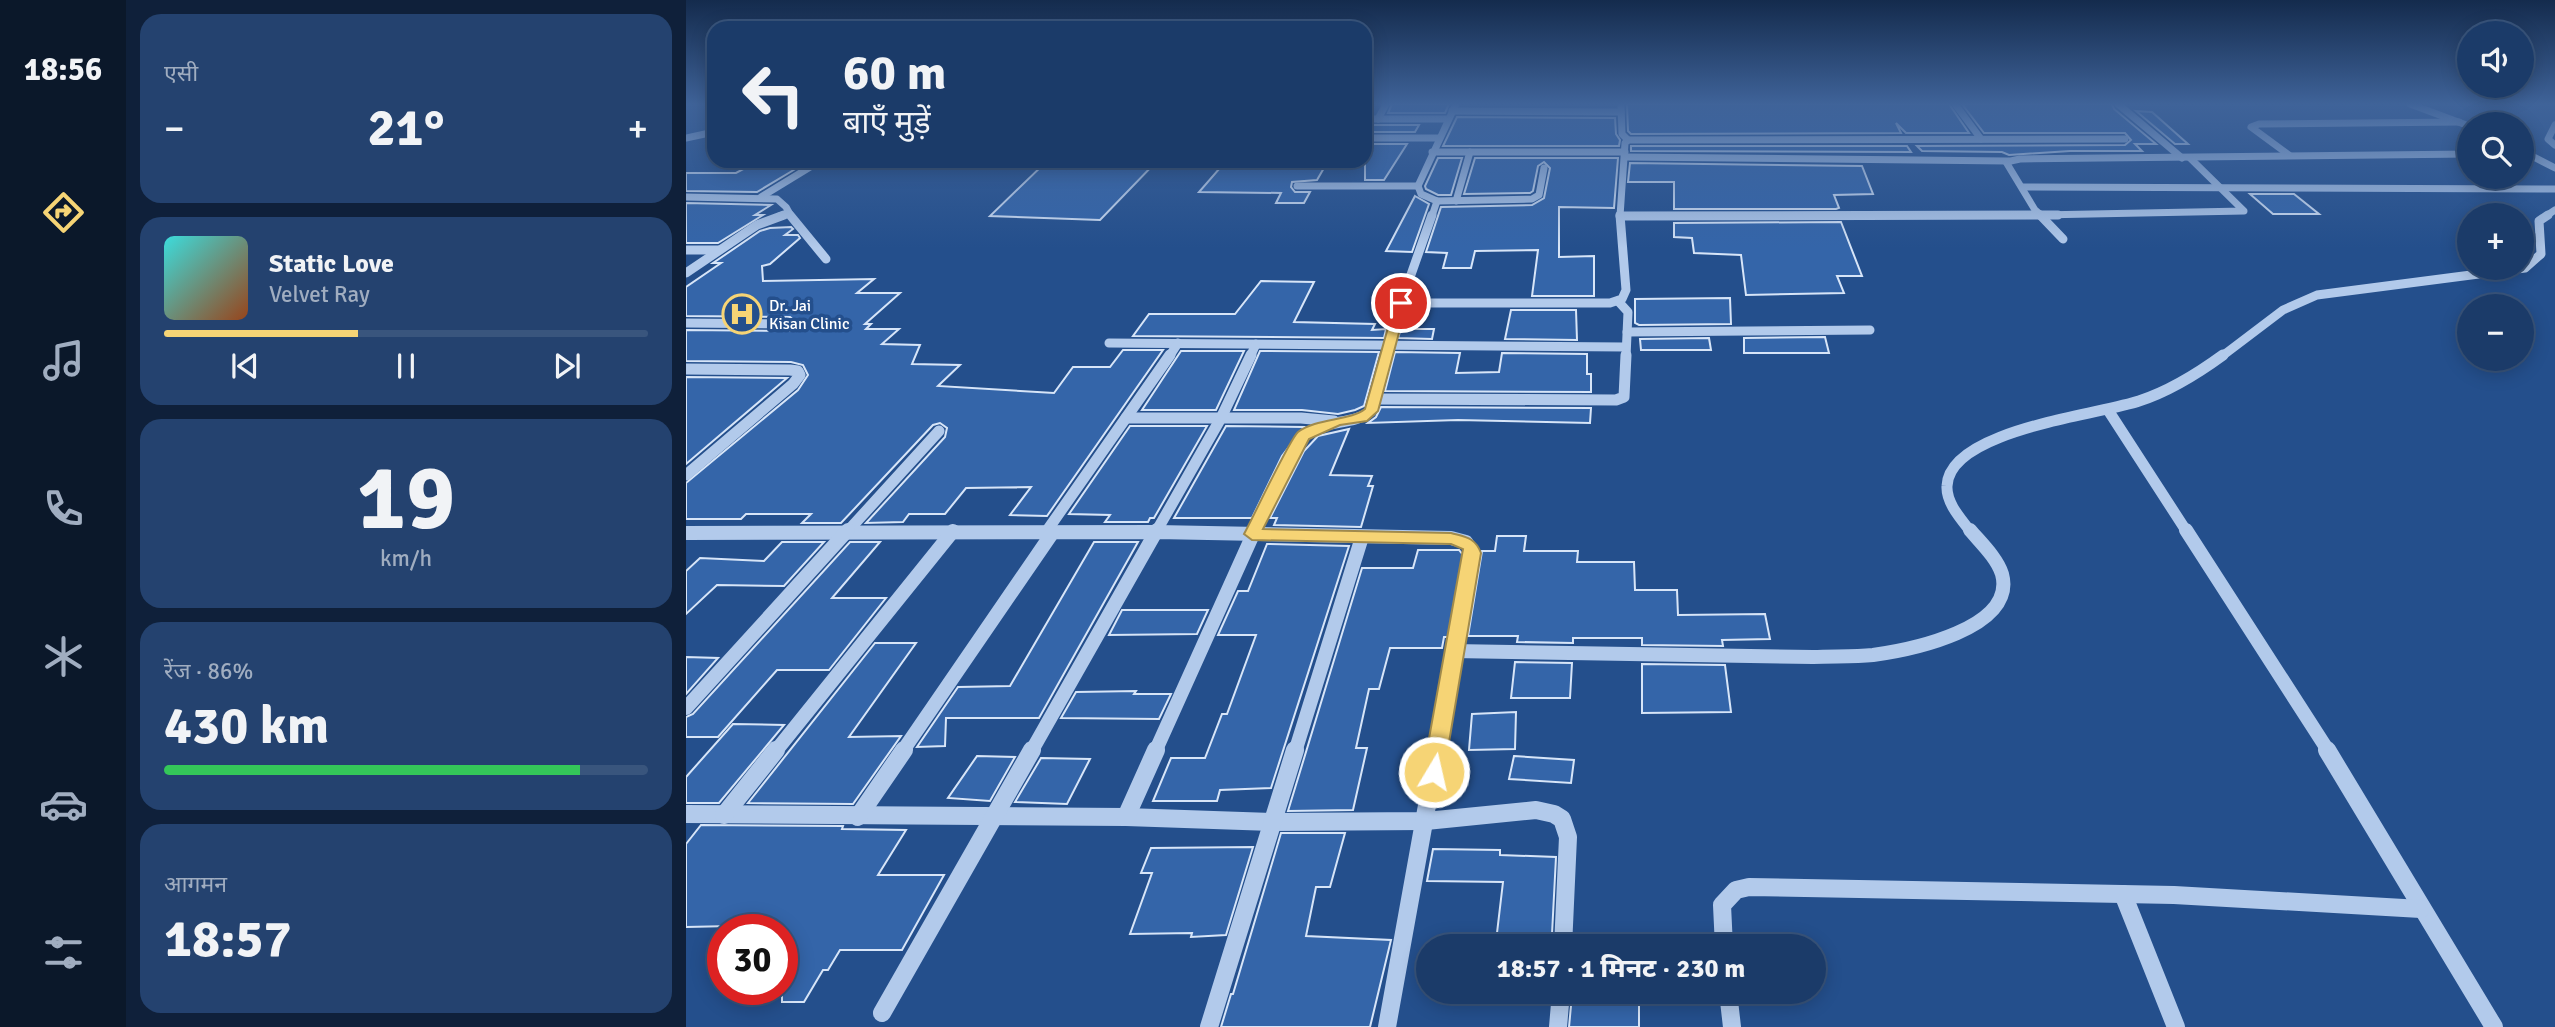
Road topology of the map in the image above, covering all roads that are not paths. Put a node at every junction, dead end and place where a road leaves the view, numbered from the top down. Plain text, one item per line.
1 (1432, 152) joint
2 (1470, 152) junction
3 (2178, 152) edge
4 (2285, 152) edge
5 (1625, 154) junction
6 (2457, 155) edge
7 (2290, 156) junction
8 (2186, 158) junction
9 (2534, 158) edge
10 (2008, 160) junction
11 (809, 168) edge
12 (1544, 169) dead end
13 (2555, 169) edge
14 (1418, 186) junction
15 (1297, 187) dead end
16 (2022, 187) junction
17 (2219, 187) junction
18 (2555, 189) edge
19 (686, 197) edge
20 (761, 197) junction
21 (1437, 201) junction
22 (1456, 201) junction
23 (2555, 210) edge
24 (788, 213) junction
25 (2040, 215) junction
26 (1620, 216) junction
27 (2063, 239) dead end
28 (686, 250) edge
29 (719, 250) junction
30 (826, 259) dead end
31 (686, 273) edge
32 (1618, 301) junction
33 (1401, 303) junction
34 (686, 323) edge
35 (790, 324) dead end
36 (1870, 330) dead end
37 (1627, 332) junction
38 (1109, 343) dead end
39 (1178, 343) junction
40 (1256, 344) junction
41 (1389, 345) junction
42 (1625, 347) junction
43 (686, 369) edge
44 (1376, 399) junction
45 (2108, 410) junction
46 (1126, 418) junction
47 (1221, 418) junction
48 (1338, 421) junction
49 (939, 431) dead end
50 (686, 475) edge
51 (848, 531) junction
52 (953, 531) junction
53 (1050, 532) junction
54 (1157, 532) junction
55 (686, 533) edge
56 (1252, 534) junction
57 (1362, 537) junction
58 (1453, 651) junction
59 (686, 708) edge
60 (686, 814) edge
61 (724, 815) junction
62 (858, 817) junction
63 (1126, 817) junction
64 (994, 818) junction
65 (1426, 821) junction
66 (1272, 822) junction
67 (2123, 894) junction
68 (2421, 909) junction
69 (1564, 934) edge
70 (1723, 934) edge
71 (1559, 1004) edge
72 (1729, 1004) edge
73 (882, 1013) dead end
74 (1209, 1027) edge
75 (1387, 1027) edge
76 (1558, 1027) edge
77 (1732, 1027) edge
78 (2176, 1027) edge
79 (2494, 1027) edge

1 - 2 street
1 - 14 street
2 - 5 street
2 - 22 street
3 - 8 street
4 - 7 street
5 - 10 street
5 - 26 street
6 - 7 street
7 - 8 street
8 - 10 street
8 - 17 street
9 - 13 street
10 - 16 street
11 - 20 street
12 - 22 street
14 - 15 street
14 - 21 street
16 - 17 street
16 - 25 street
17 - 18 street
17 - 25 street
19 - 20 street
20 - 24 street
21 - 22 street
21 - 33 street
23 - 45 street
24 - 29 street
24 - 30 street
25 - 26 street
25 - 27 street
26 - 32 street
28 - 29 street
29 - 31 street
32 - 33 street
32 - 37 street
33 - 41 street
34 - 35 street
36 - 37 street
37 - 42 street
38 - 39 street
39 - 40 street
39 - 46 street
40 - 41 street
40 - 47 street
41 - 42 street
41 - 44 street
42 - 44 street
43 - 50 street
44 - 48 street
45 - 58 street
45 - 68 street
46 - 47 street
46 - 53 street
47 - 48 street
47 - 54 street
48 - 56 street
49 - 51 street
51 - 52 street
51 - 55 street
51 - 59 street
52 - 53 street
52 - 61 street
53 - 54 street
53 - 62 street
54 - 56 street
54 - 64 street
56 - 57 street
56 - 63 street
57 - 58 street
57 - 66 street
58 - 65 street
60 - 61 street
61 - 62 street
62 - 64 street
63 - 64 street
63 - 66 street
64 - 73 street
65 - 66 street
65 - 69 street
65 - 75 street
66 - 74 street
67 - 68 street
67 - 70 street
67 - 78 street
68 - 79 street
71 - 76 street
72 - 77 street

